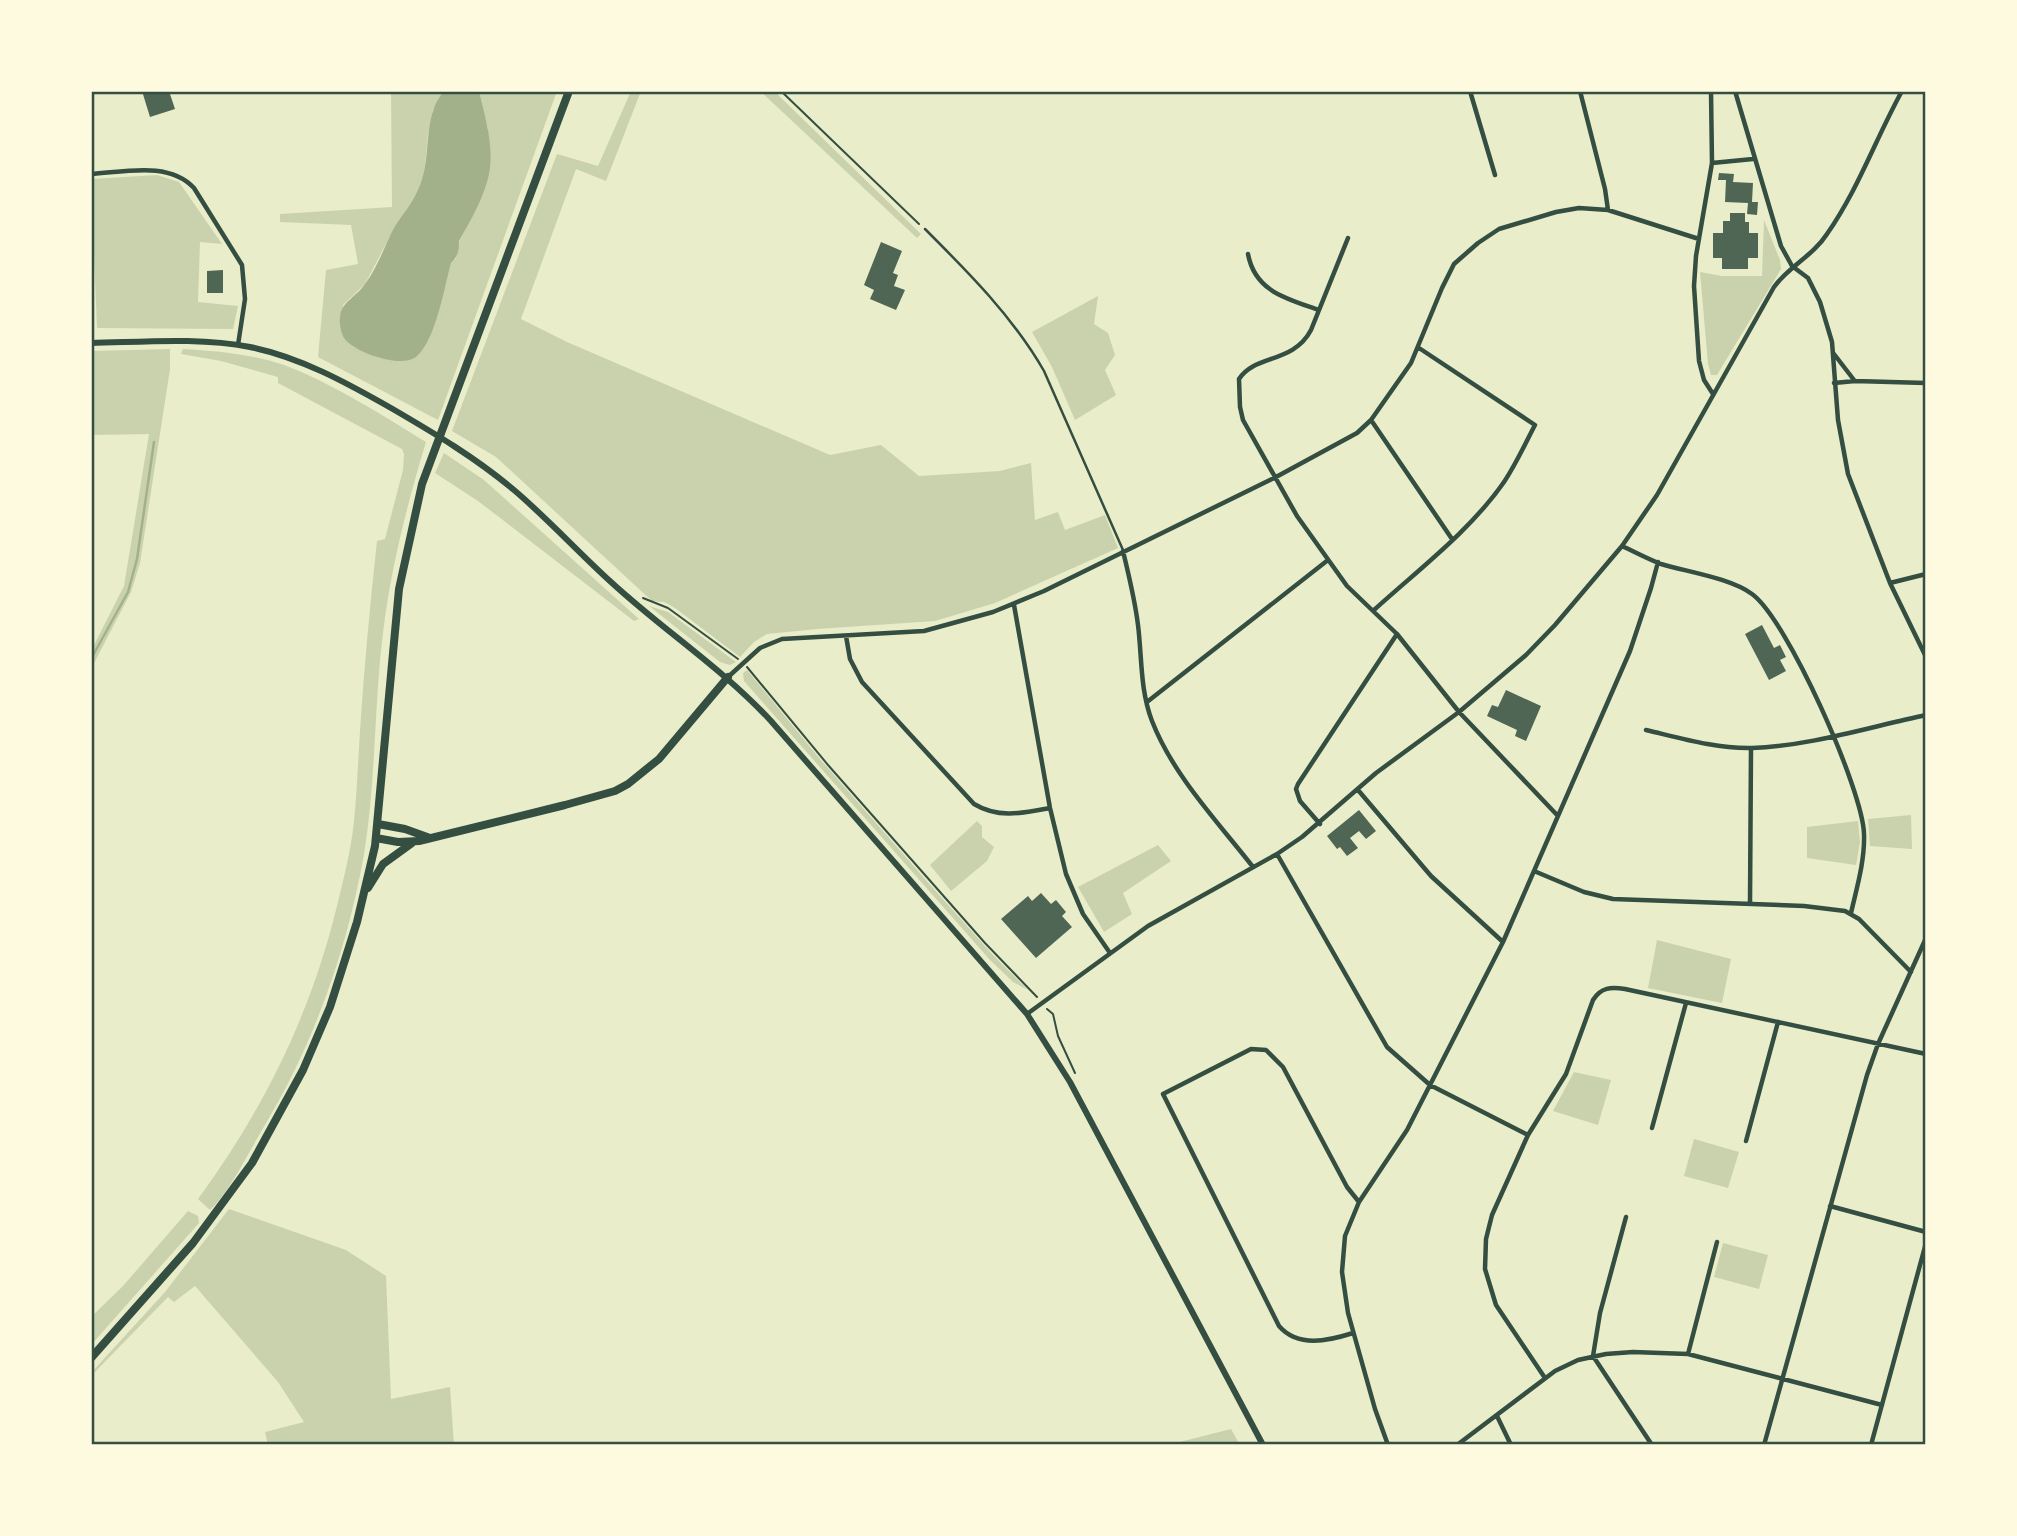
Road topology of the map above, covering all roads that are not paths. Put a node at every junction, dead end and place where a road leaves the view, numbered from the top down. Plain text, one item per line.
1 (569, 91) edge
2 (1470, 91) edge
3 (1580, 91) edge
4 (1711, 91) edge
5 (1735, 91) edge
6 (1902, 91) edge
7 (1753, 159) junction
8 (1712, 163) junction
9 (91, 174) edge
10 (1495, 175) dead end
11 (1608, 210) junction
12 (925, 229) road end
13 (1348, 238) dead end
14 (1699, 239) junction
15 (1248, 254) dead end
16 (1792, 266) junction
17 (1319, 310) junction
18 (91, 343) edge
19 (238, 345) junction
20 (1419, 348) junction
21 (1833, 354) junction
22 (1855, 381) junction
23 (1834, 383) junction
24 (1926, 383) edge
25 (1713, 394) junction
26 (1371, 420) junction
27 (1276, 477) junction
28 (1452, 539) junction
29 (1622, 546) junction
30 (1123, 551) junction
31 (1328, 560) junction
32 (1658, 562) junction
33 (1926, 574) edge
34 (1890, 583) junction
35 (1014, 605) junction
36 (1374, 610) junction
37 (1396, 634) junction
38 (846, 636) junction
39 (1926, 657) edge
40 (728, 677) junction
41 (1147, 702) junction
42 (1459, 712) junction
43 (1926, 715) edge
44 (1646, 730) dead end
45 (1833, 735) junction
46 (1751, 748) junction
47 (1358, 790) junction
48 (1050, 808) junction
49 (1558, 816) junction
50 (378, 824) junction
51 (1320, 824) junction
52 (376, 838) junction
53 (430, 838) junction
54 (414, 842) junction
55 (1277, 854) junction
56 (1252, 867) junction
57 (1534, 871) junction
58 (363, 900) junction
59 (1750, 904) junction
60 (1852, 913) junction
61 (1926, 938) edge
62 (1503, 942) junction
63 (1110, 953) junction
64 (1911, 972) junction
65 (1686, 1003) junction
66 (1027, 1014) junction
67 (1778, 1022) junction
68 (1878, 1044) junction
69 (1926, 1054) edge
70 (1430, 1085) junction
71 (1652, 1128) dead end
72 (1528, 1135) junction
73 (1746, 1141) dead end
74 (1359, 1202) junction
75 (1830, 1206) junction
76 (1626, 1217) dead end
77 (1926, 1232) edge
78 (1717, 1242) dead end
79 (1926, 1243) edge
80 (1353, 1333) junction
81 (1688, 1354) junction
82 (1593, 1356) junction
83 (91, 1358) edge
84 (1545, 1378) junction
85 (1783, 1378) junction
86 (1882, 1405) junction
87 (1497, 1416) junction
88 (1263, 1445) edge
89 (1388, 1445) edge
90 (1457, 1445) edge
91 (1511, 1445) edge
92 (1651, 1445) edge
93 (1765, 1445) edge
94 (1871, 1445) edge

1 - 50 main road
2 - 10 street
3 - 11 street
4 - 8 street
5 - 7 street
6 - 16 street
7 - 8 street
7 - 16 street
8 - 14 street
9 - 19 street
11 - 14 street
11 - 20 street
12 - 30 lane
13 - 17 street
14 - 25 street
15 - 17 street
16 - 21 street
16 - 25 street
17 - 27 street
18 - 19 street
19 - 40 street
20 - 26 street
20 - 28 street
21 - 22 street
21 - 23 street
22 - 23 street
22 - 24 street
23 - 34 street
25 - 29 street
26 - 27 street
26 - 28 street
27 - 30 street
27 - 31 street
28 - 36 street
29 - 32 street
29 - 42 street
30 - 35 street
30 - 41 street
31 - 36 street
31 - 41 street
32 - 45 street
32 - 49 street
33 - 34 street
34 - 39 street
35 - 38 street
35 - 48 street
36 - 37 street
37 - 42 street
37 - 51 street
38 - 40 street
38 - 48 street
40 - 53 main road
40 - 66 street
41 - 56 street
42 - 47 street
42 - 49 street
43 - 45 street
44 - 46 street
45 - 46 street
45 - 60 street
46 - 59 street
47 - 51 street
47 - 62 street
48 - 63 street
49 - 57 street
50 - 52 main road
50 - 53 main road
51 - 55 street
52 - 54 main road
52 - 58 main road
53 - 54 main road
54 - 58 main road
55 - 56 street
55 - 70 street
56 - 63 street
57 - 59 street
57 - 62 street
58 - 83 main road
59 - 60 street
60 - 64 street
61 - 64 street
62 - 70 street
63 - 66 street
64 - 68 street
65 - 67 street
65 - 71 street
65 - 72 street
66 - 88 street
67 - 68 street
67 - 73 street
68 - 69 street
68 - 75 street
70 - 72 street
70 - 74 street
72 - 84 street
74 - 80 street
74 - 80 street
75 - 77 street
75 - 85 street
76 - 82 street
78 - 81 street
79 - 86 street
80 - 89 street
81 - 82 street
81 - 85 street
82 - 84 street
82 - 92 street
84 - 87 street
85 - 86 street
85 - 93 street
86 - 94 street
87 - 90 street
87 - 91 street

